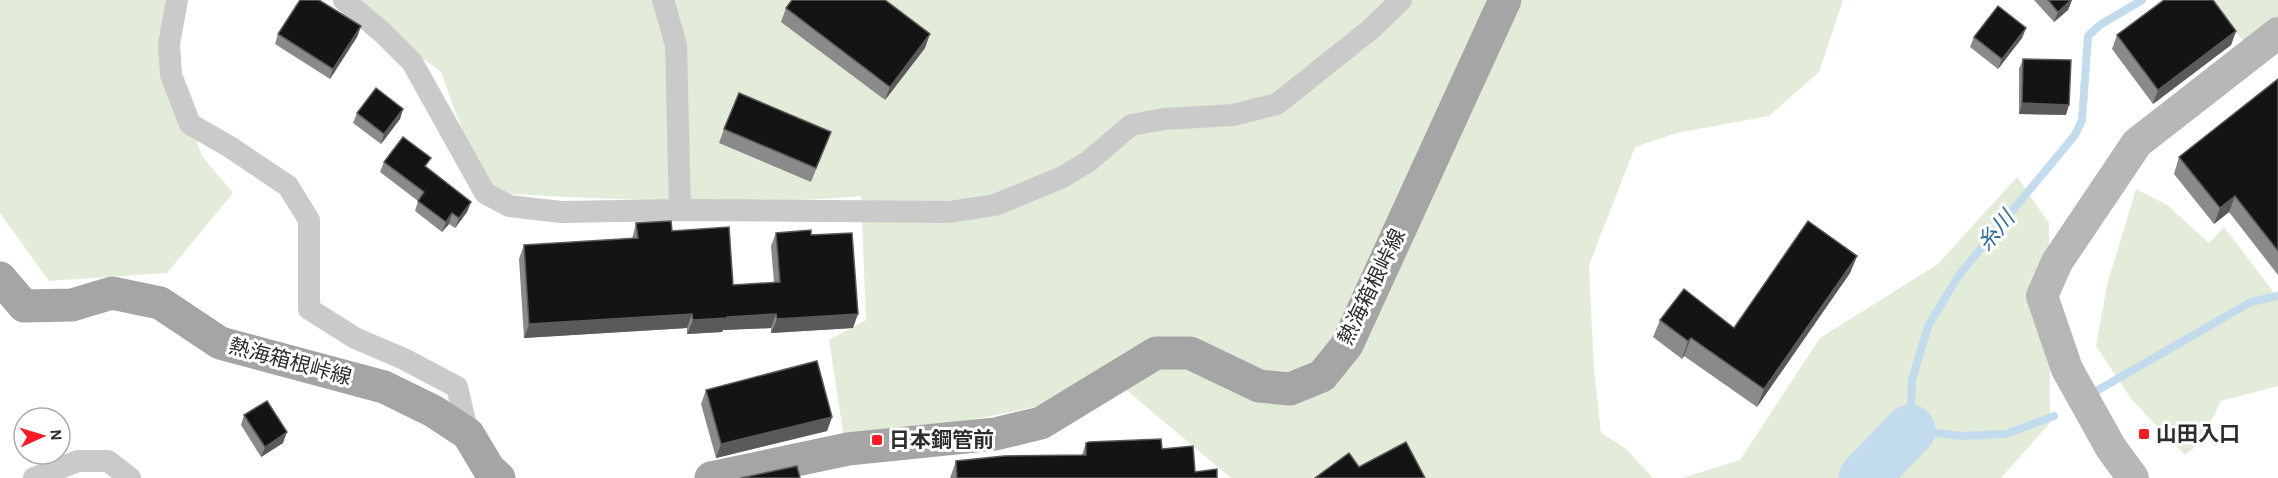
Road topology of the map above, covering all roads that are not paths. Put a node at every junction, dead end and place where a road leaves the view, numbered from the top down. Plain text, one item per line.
1 (177, 0) edge
2 (344, 0) edge
3 (663, 0) edge
4 (1401, 0) edge
5 (1505, 0) edge
6 (2278, 33) edge
7 (680, 210) junction
8 (0, 278) edge
9 (468, 434) junction
10 (800, 469) edge
11 (34, 478) edge
12 (130, 478) edge
13 (499, 478) edge
14 (711, 478) edge
15 (2133, 478) edge

1 - 9 street
2 - 7 street
3 - 7 street
4 - 7 street
5 - 10 main road, 熱海箱根峠線
6 - 15 street
8 - 9 main road, 熱海箱根峠線
9 - 13 main road, 熱海箱根峠線
10 - 14 main road, 熱海箱根峠線
11 - 12 street

